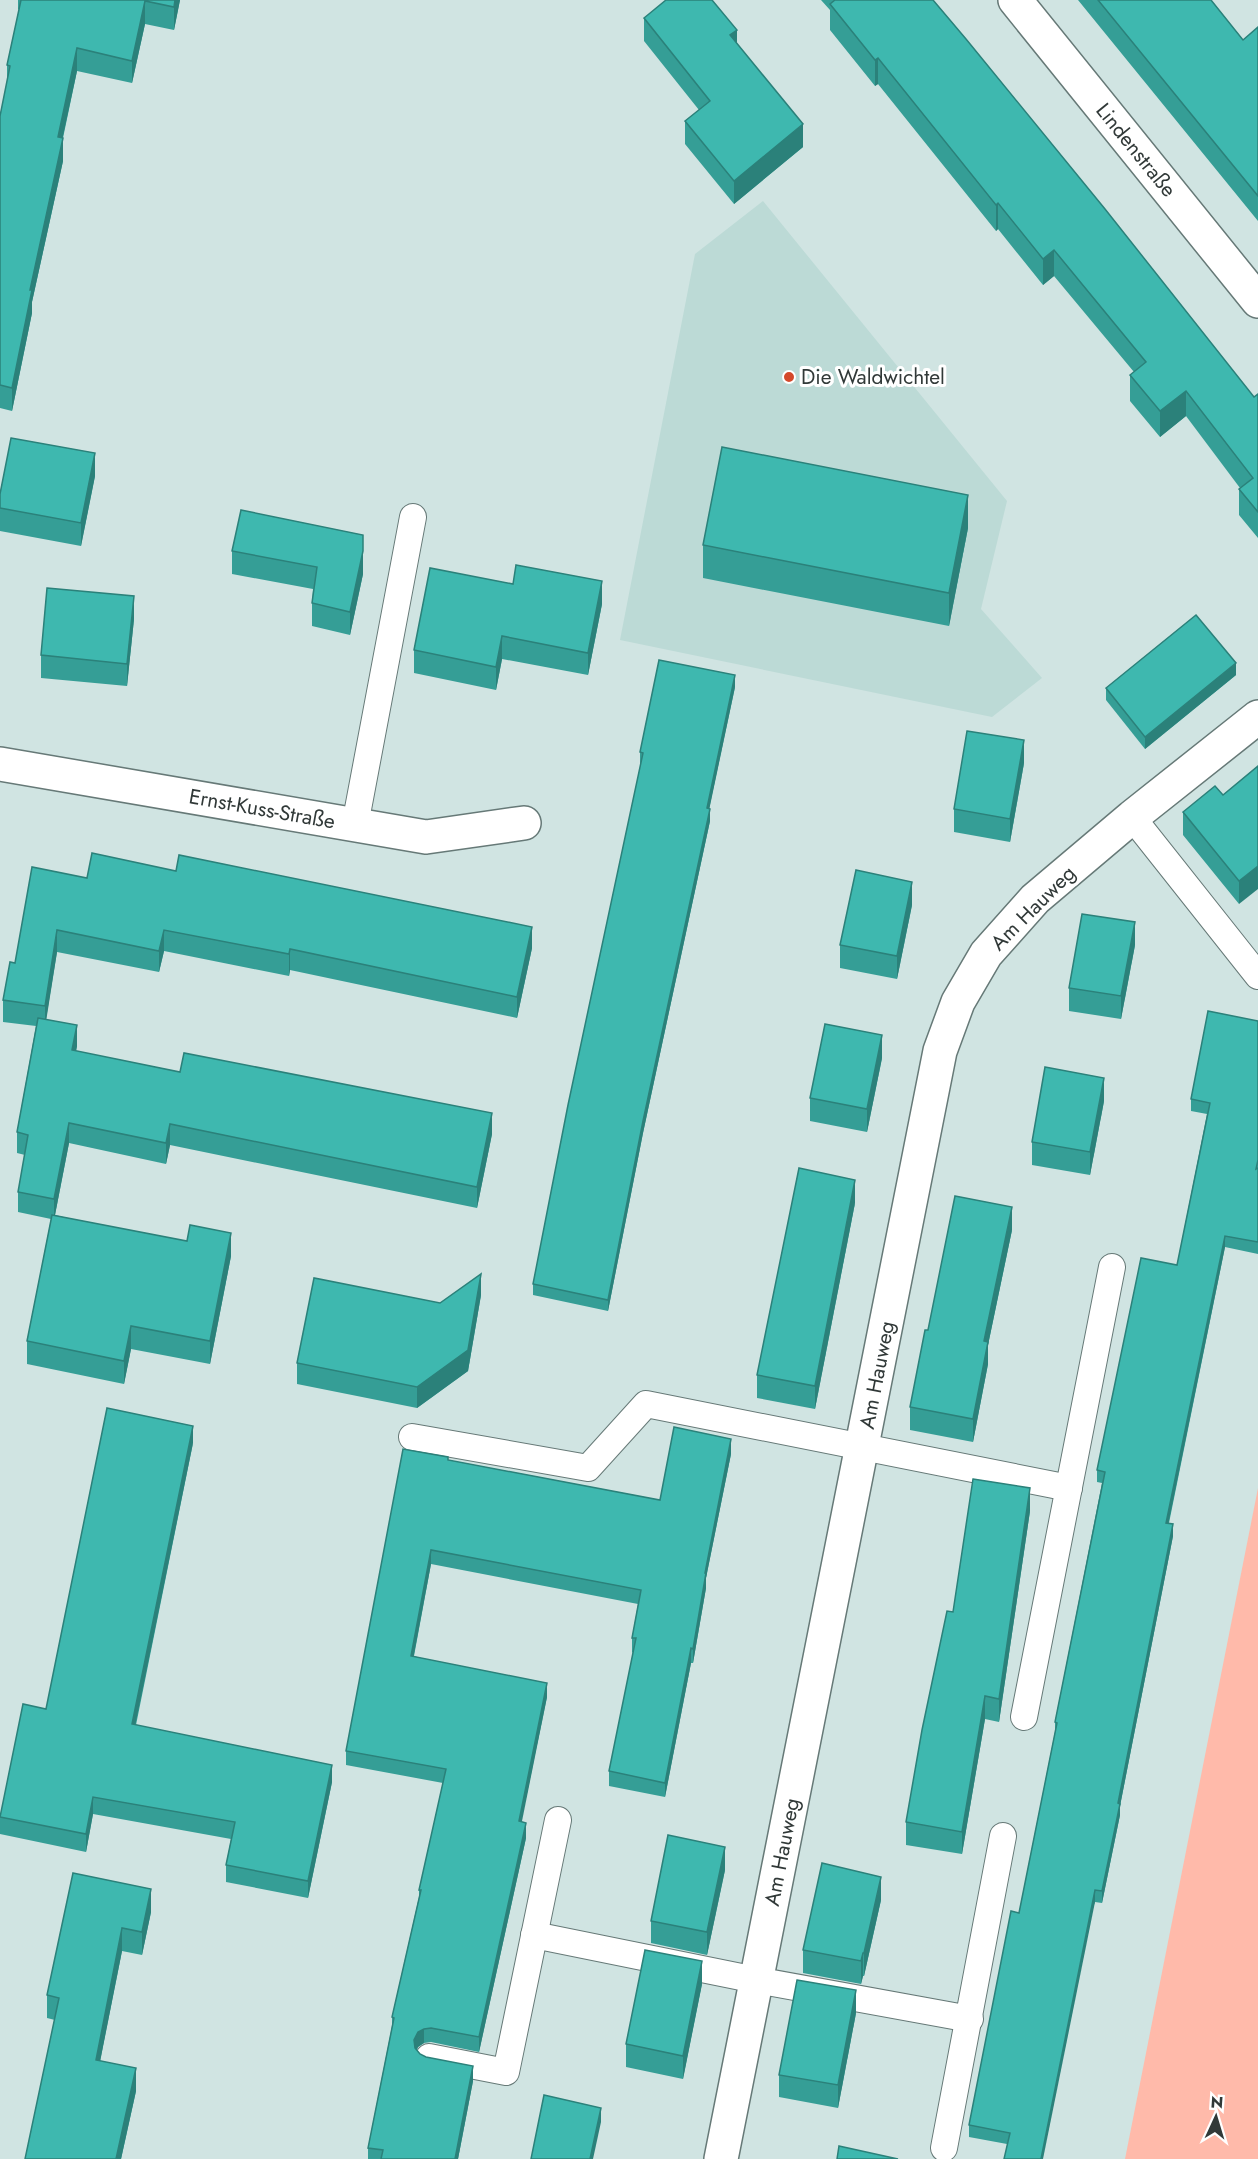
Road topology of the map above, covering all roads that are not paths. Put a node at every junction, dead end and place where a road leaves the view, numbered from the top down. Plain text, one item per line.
1 (1015, 0) edge
2 (1258, 301) edge
3 (413, 517) dead end
4 (1258, 717) edge
5 (0, 764) edge
6 (1132, 817) junction
7 (524, 824) dead end
8 (355, 825) junction
9 (1258, 976) edge
10 (1112, 1267) dead end
11 (412, 1437) dead end
12 (862, 1446) junction
13 (1069, 1488) junction
14 (1024, 1717) dead end
15 (558, 1820) dead end
16 (1003, 1836) dead end
17 (534, 1935) junction
18 (756, 1980) junction
19 (970, 2019) junction
20 (429, 2057) edge
21 (944, 2148) dead end
22 (721, 2159) edge

1 - 2 street, Lindenstraße
3 - 8 lane
4 - 6 street, Am Hauweg
5 - 8 street, Ernst-Kuss-Straße
6 - 9 lane
6 - 12 street, Am Hauweg
7 - 8 street, Ernst-Kuss-Straße
10 - 13 lane
11 - 12 lane
12 - 13 lane
12 - 18 street, Am Hauweg
13 - 14 lane
15 - 17 lane
16 - 19 lane
17 - 18 lane
17 - 20 lane
18 - 19 lane
18 - 22 street, Am Hauweg
19 - 21 lane

